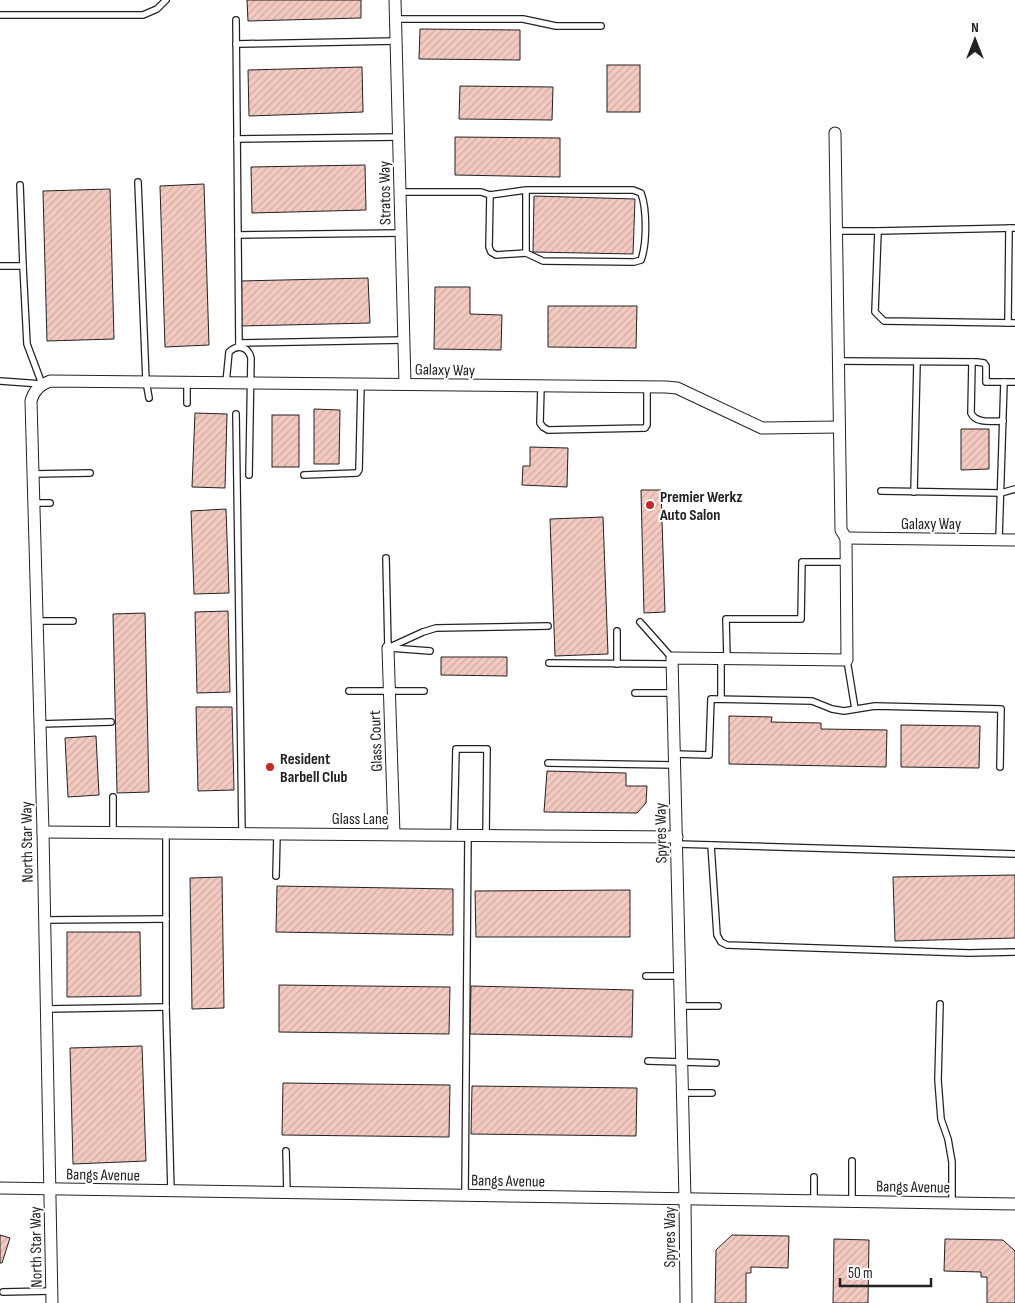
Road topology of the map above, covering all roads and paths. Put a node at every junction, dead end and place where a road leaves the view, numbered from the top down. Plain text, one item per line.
1 (166, 0) edge
2 (395, 0) edge
3 (0, 16) edge
4 (396, 19) junction
5 (236, 20) dead end
6 (601, 26) dead end
7 (396, 42) junction
8 (236, 44) junction
9 (836, 133) dead end
10 (398, 137) junction
11 (237, 139) junction
12 (138, 182) dead end
13 (20, 185) dead end
14 (526, 190) junction
15 (400, 192) junction
16 (490, 196) junction
17 (1012, 228) edge
18 (837, 231) junction
19 (878, 231) junction
20 (401, 233) junction
21 (238, 234) junction
22 (526, 253) junction
23 (0, 266) edge
24 (23, 266) junction
25 (1008, 323) junction
26 (1015, 323) edge
27 (404, 340) junction
28 (239, 345) junction
29 (839, 361) junction
30 (917, 362) junction
31 (972, 362) junction
32 (0, 381) edge
33 (146, 381) junction
34 (187, 382) junction
35 (1004, 382) junction
36 (1015, 382) edge
37 (226, 383) junction
38 (250, 383) junction
39 (42, 384) junction
40 (361, 384) junction
41 (405, 384) junction
42 (541, 386) junction
43 (647, 387) junction
44 (149, 398) dead end
45 (187, 403) dead end
46 (236, 414) dead end
47 (1003, 421) junction
48 (839, 428) junction
49 (90, 473) dead end
50 (33, 474) junction
51 (249, 475) dead end
52 (304, 475) dead end
53 (1015, 490) edge
54 (881, 491) dead end
55 (914, 492) junction
56 (1001, 493) junction
57 (50, 503) dead end
58 (34, 504) junction
59 (846, 538) junction
60 (999, 539) junction
61 (1015, 540) edge
62 (386, 558) dead end
63 (846, 562) junction
64 (37, 621) junction
65 (73, 621) dead end
66 (640, 622) dead end
67 (548, 626) dead end
68 (616, 631) dead end
69 (388, 648) junction
70 (430, 651) dead end
71 (724, 658) junction
72 (847, 660) junction
73 (672, 661) junction
74 (549, 663) dead end
75 (617, 664) junction
76 (349, 691) dead end
77 (389, 691) junction
78 (424, 691) dead end
79 (635, 693) dead end
80 (673, 693) junction
81 (721, 699) junction
82 (855, 709) junction
83 (111, 722) dead end
84 (40, 724) junction
85 (675, 759) junction
86 (548, 763) dead end
87 (1000, 767) dead end
88 (113, 797) dead end
89 (43, 832) junction
90 (114, 832) junction
91 (166, 833) junction
92 (242, 833) junction
93 (277, 833) junction
94 (394, 834) junction
95 (454, 835) junction
96 (468, 835) junction
97 (486, 835) junction
98 (677, 840) junction
99 (711, 844) junction
100 (1015, 854) edge
101 (276, 876) dead end
102 (166, 919) junction
103 (44, 920) junction
104 (1015, 952) edge
105 (646, 976) dead end
106 (680, 976) junction
107 (940, 1004) dead end
108 (681, 1006) junction
109 (718, 1006) dead end
110 (166, 1007) junction
111 (46, 1009) junction
112 (648, 1061) dead end
113 (682, 1063) junction
114 (716, 1063) dead end
115 (683, 1093) junction
116 (712, 1093) dead end
117 (286, 1151) dead end
118 (852, 1161) dead end
119 (814, 1176) dead end
120 (0, 1188) edge
121 (50, 1190) junction
122 (171, 1191) junction
123 (287, 1193) junction
124 (465, 1196) junction
125 (685, 1199) junction
126 (814, 1200) junction
127 (852, 1201) junction
128 (952, 1203) junction
129 (1015, 1204) edge
130 (3, 1292) dead end
131 (52, 1297) edge
132 (686, 1303) edge

1 - 3 lane
2 - 4 street, Stratos Way
4 - 6 lane
4 - 7 street, Stratos Way
5 - 8 lane
7 - 8 lane
7 - 10 street, Stratos Way
8 - 11 lane
9 - 18 street
10 - 11 lane
10 - 15 street, Stratos Way
11 - 21 lane
12 - 33 lane
13 - 24 lane
14 - 16 lane
14 - 22 lane
14 - 22 lane
15 - 16 lane
15 - 20 street, Stratos Way
16 - 22 lane
17 - 19 lane
17 - 25 lane
18 - 19 lane
18 - 29 street
19 - 25 lane
20 - 21 lane
20 - 27 street, Stratos Way
21 - 28 lane
23 - 24 lane
24 - 39 lane
25 - 26 lane
27 - 28 lane
27 - 41 street, Stratos Way
28 - 37 lane
28 - 38 lane
29 - 30 lane
29 - 48 street
30 - 31 lane
30 - 55 lane
31 - 35 lane
31 - 47 lane
32 - 39 lane
33 - 34 street, Galaxy Way
33 - 39 street, Galaxy Way
33 - 44 lane
34 - 37 street, Galaxy Way
34 - 45 lane
35 - 36 lane
35 - 47 lane
37 - 38 street, Galaxy Way
38 - 40 street, Galaxy Way
38 - 51 lane
39 - 50 street, North Star Way
40 - 41 street, Galaxy Way
40 - 52 lane
41 - 42 street, Galaxy Way
42 - 43 street, Galaxy Way
42 - 43 lane
43 - 48 street, Galaxy Way
46 - 92 lane
47 - 56 lane
48 - 59 street
49 - 50 lane
50 - 58 street, North Star Way
53 - 56 lane
54 - 55 lane
55 - 56 lane
56 - 60 lane
57 - 58 lane
58 - 64 street, North Star Way
59 - 60 street, Galaxy Way
59 - 63 street
60 - 61 street, Galaxy Way
62 - 69 lane
63 - 71 lane
63 - 72 street
64 - 65 lane
64 - 84 street, North Star Way
66 - 73 lane
67 - 69 lane
68 - 75 lane
69 - 70 lane
69 - 77 street, Glass Court
71 - 72 street
71 - 73 street
71 - 81 lane
72 - 82 lane
73 - 75 lane
73 - 80 street, Spyres Way
74 - 75 lane
76 - 77 lane
77 - 78 lane
77 - 94 street, Glass Court
79 - 80 lane
80 - 85 street, Spyres Way
81 - 82 lane
81 - 85 lane
82 - 87 lane
83 - 84 lane
84 - 89 street, North Star Way
85 - 86 lane
85 - 98 street, Spyres Way
88 - 90 lane
89 - 90 street, Glass Lane
89 - 103 street, North Star Way
90 - 91 street, Glass Lane
91 - 92 street, Glass Lane
91 - 102 lane
92 - 93 street, Glass Lane
93 - 94 street, Glass Lane
93 - 101 lane
94 - 95 street, Glass Lane
95 - 96 street, Glass Lane
95 - 97 lane
96 - 97 street, Glass Lane
96 - 124 lane
97 - 98 street, Glass Lane
98 - 99 lane
98 - 106 street, Spyres Way
99 - 100 lane
99 - 104 lane
102 - 103 lane
102 - 110 lane
103 - 111 street, North Star Way
105 - 106 lane
106 - 108 street, Spyres Way
107 - 128 lane
108 - 109 lane
108 - 113 street, Spyres Way
110 - 111 lane
110 - 122 lane
111 - 121 street, North Star Way
112 - 113 lane
113 - 114 lane
113 - 115 street, Spyres Way
115 - 116 lane
115 - 125 street, Spyres Way
117 - 123 lane
118 - 127 lane
119 - 126 lane
120 - 121 street, Bangs Avenue
121 - 122 street, Bangs Avenue
121 - 131 street, North Star Way
122 - 123 street, Bangs Avenue
123 - 124 street, Bangs Avenue
124 - 125 street, Bangs Avenue
125 - 126 street, Bangs Avenue
125 - 132 street, Spyres Way
126 - 127 street, Bangs Avenue
127 - 128 street, Bangs Avenue
128 - 129 street, Bangs Avenue
130 - 131 lane

